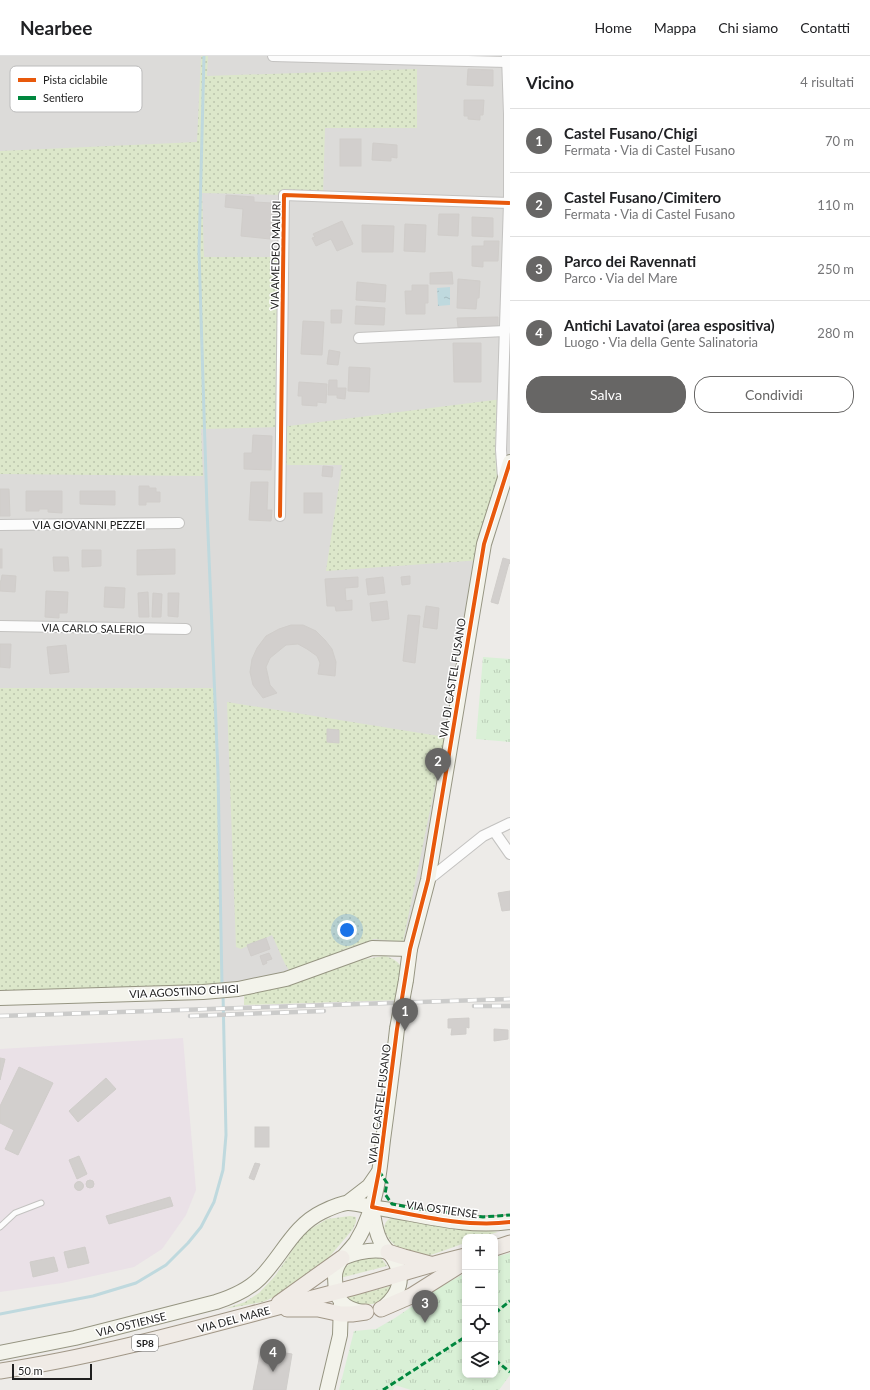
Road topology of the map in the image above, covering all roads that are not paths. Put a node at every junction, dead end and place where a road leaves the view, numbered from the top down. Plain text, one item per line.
1 (273, 56) edge
2 (507, 59) edge
3 (509, 114) edge
4 (509, 203) junction
5 (505, 331) junction
6 (358, 338) dead end
7 (501, 450) junction
8 (510, 456) edge
9 (510, 462) edge
10 (504, 479) junction
11 (280, 516) dead end
12 (179, 523) dead end
13 (0, 525) edge
14 (0, 626) edge
15 (186, 629) dead end
16 (510, 823) edge
17 (494, 831) junction
18 (510, 854) edge
19 (428, 880) junction
20 (410, 949) junction
21 (0, 998) edge
22 (379, 1171) junction
23 (41, 1203) dead end
24 (348, 1203) junction
25 (372, 1207) junction
26 (510, 1222) edge
27 (0, 1227) edge
28 (510, 1244) edge
29 (498, 1247) edge
30 (388, 1252) junction
31 (462, 1257) edge
32 (342, 1258) junction
33 (431, 1264) junction
34 (462, 1264) edge
35 (399, 1274) junction
36 (340, 1303) junction
37 (272, 1308) junction
38 (381, 1309) junction
39 (366, 1312) junction
40 (340, 1334) junction
41 (0, 1353) edge
42 (0, 1372) edge
43 (327, 1390) edge

1 - 2 street
2 - 3 street
3 - 4 street
4 - 5 street
4 - 11 street, VIA AMEDEO MAIURI
5 - 6 street
5 - 7 street
7 - 8 street
7 - 10 street
9 - 10 street, VIA DI CASTEL FUSANO
10 - 19 street, VIA DI CASTEL FUSANO
12 - 13 street, VIA GIOVANNI PEZZEI
14 - 15 street, VIA CARLO SALERIO
16 - 17 street
17 - 18 street
17 - 19 street
19 - 20 street, VIA DI CASTEL FUSANO
20 - 21 street, VIA AGOSTINO CHIGI
20 - 22 street, VIA DI CASTEL FUSANO, bridge
22 - 24 street
22 - 25 street, VIA DI CASTEL FUSANO
23 - 27 lane
24 - 25 street, VIA OSTIENSE
24 - 41 street, VIA OSTIENSE
25 - 26 street, VIA OSTIENSE
25 - 30 street
25 - 32 street
28 - 29 main road
30 - 32 street
30 - 33 main road
30 - 35 street
31 - 33 main road, VIA DEL MARE / SP8
32 - 36 street
32 - 37 main road
33 - 35 main road, VIA DEL MARE / SP8
34 - 38 main road
35 - 36 main road, VIA DEL MARE / SP8
35 - 38 street
36 - 37 main road, VIA DEL MARE / SP8
36 - 37 main road
36 - 39 main road
36 - 40 street
37 - 42 main road, VIA DEL MARE / SP8
38 - 39 street
39 - 40 street
40 - 43 street

